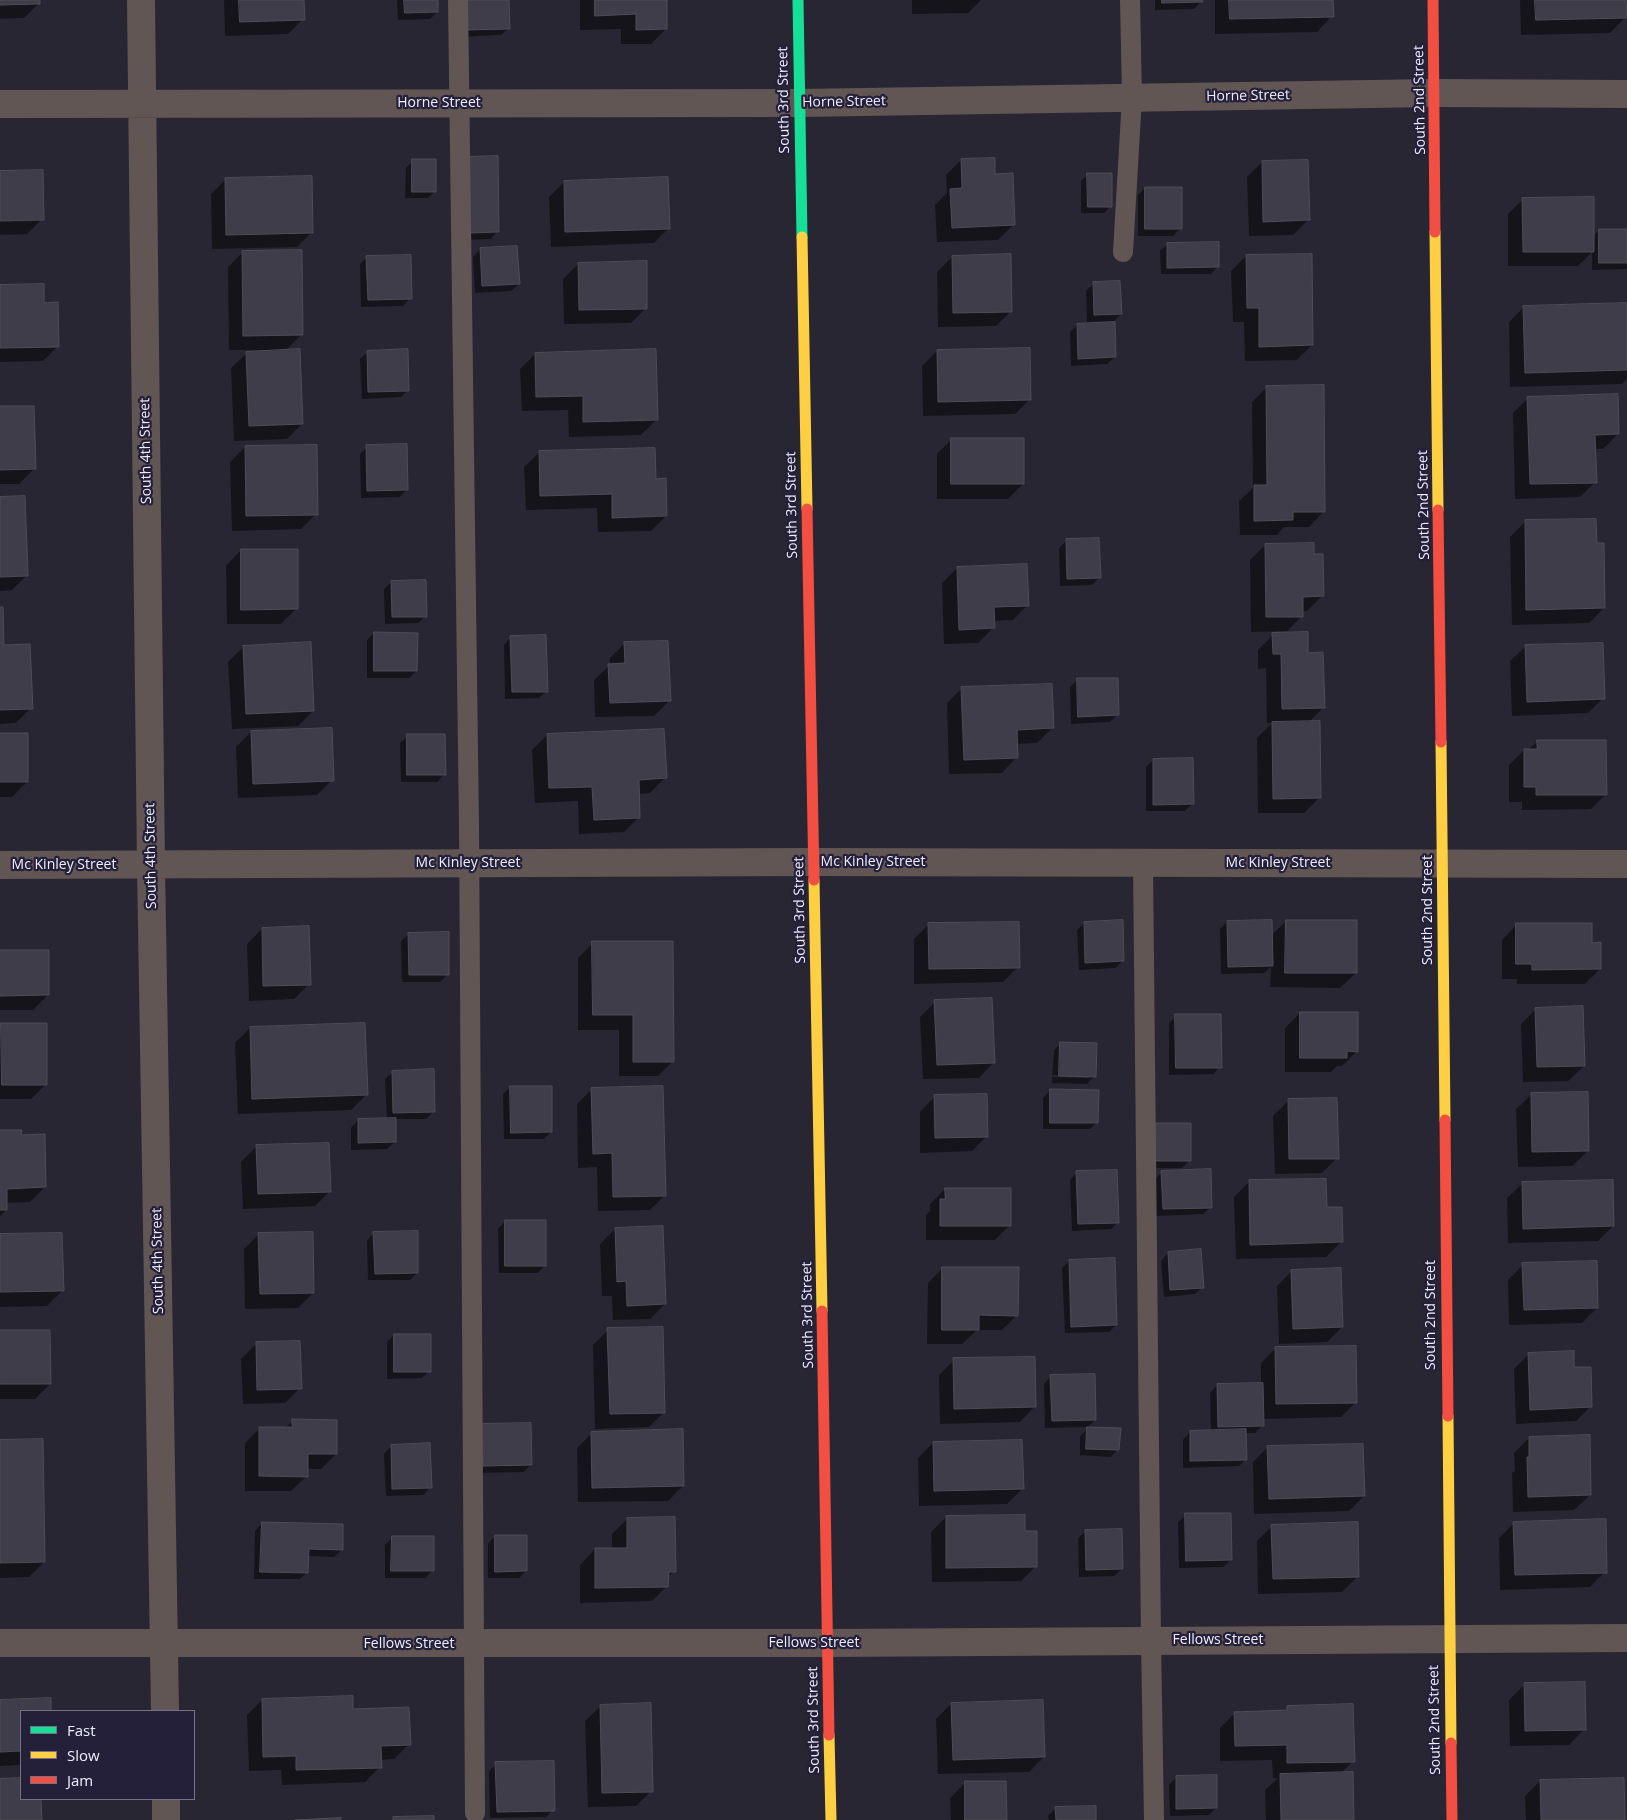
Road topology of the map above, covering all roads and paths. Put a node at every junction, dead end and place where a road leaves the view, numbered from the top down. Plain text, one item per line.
1 (140, 0) edge
2 (458, 0) edge
3 (798, 0) edge
4 (1130, 0) edge
5 (1433, 0) edge
6 (1435, 93) junction
7 (1627, 94) edge
8 (1132, 97) junction
9 (459, 103) junction
10 (799, 103) junction
11 (0, 104) edge
12 (142, 104) junction
13 (1123, 252) dead end
14 (814, 862) junction
15 (470, 863) junction
16 (1143, 863) junction
17 (1443, 863) junction
18 (1627, 864) edge
19 (0, 865) edge
20 (151, 865) junction
21 (1449, 1638) junction
22 (1627, 1638) edge
23 (1151, 1640) junction
24 (0, 1643) edge
25 (164, 1643) junction
26 (828, 1643) junction
27 (474, 1644) junction
28 (165, 1710) edge
29 (166, 1800) edge
30 (476, 1813) dead end
31 (166, 1820) edge
32 (831, 1820) edge
33 (1154, 1820) edge
34 (1452, 1820) edge

1 - 12 street, South 4th Street
2 - 9 lane
3 - 10 street, South 3rd Street
4 - 8 lane
5 - 6 street, South 2nd Street
6 - 7 street, Horne Street
6 - 8 street, Horne Street
6 - 17 street, South 2nd Street
8 - 10 street, Horne Street
8 - 13 lane
9 - 10 street, Horne Street
9 - 12 street, Horne Street
9 - 15 lane
10 - 14 street, South 3rd Street
11 - 12 street, Horne Street
12 - 20 street, South 4th Street
14 - 15 street, Mc Kinley Street
14 - 16 street, Mc Kinley Street
14 - 26 street, South 3rd Street
15 - 20 street, Mc Kinley Street
15 - 27 lane
16 - 17 street, Mc Kinley Street
16 - 23 lane
17 - 18 street, Mc Kinley Street
17 - 21 street, South 2nd Street
19 - 20 street, Mc Kinley Street
20 - 25 street, South 4th Street
21 - 22 street, Fellows Street
21 - 23 street, Fellows Street
21 - 34 street, South 2nd Street
23 - 26 street, Fellows Street
23 - 33 lane
24 - 25 street, Fellows Street
25 - 27 street, Fellows Street
25 - 28 street, South 4th Street
26 - 27 street, Fellows Street
26 - 32 street, South 3rd Street
27 - 30 lane
29 - 31 street

